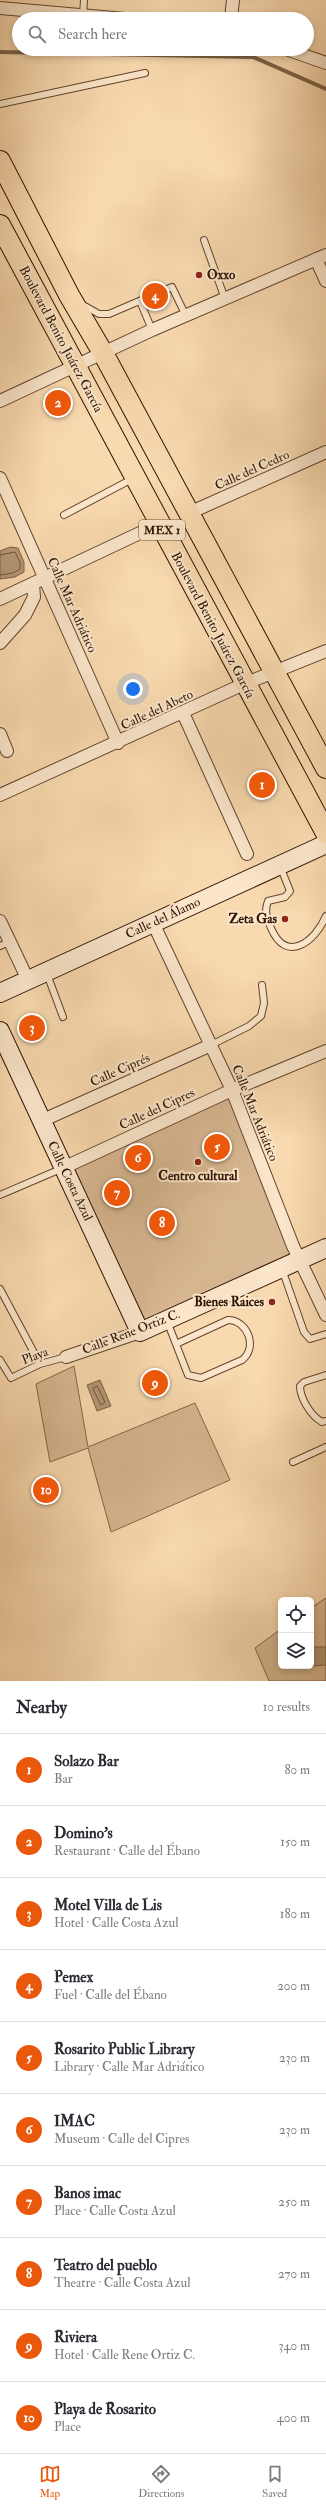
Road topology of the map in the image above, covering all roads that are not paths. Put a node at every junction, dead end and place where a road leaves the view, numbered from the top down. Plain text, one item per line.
1 (84, 0) edge
2 (233, 0) edge
3 (0, 8) edge
4 (47, 12) edge
5 (83, 12) edge
6 (232, 12) edge
7 (306, 56) edge
8 (326, 63) edge
9 (145, 73) dead end
10 (0, 104) edge
11 (0, 161) edge
12 (0, 225) edge
13 (204, 240) dead end
14 (321, 257) edge
15 (326, 281) edge
16 (69, 295) junction
17 (225, 299) junction
18 (140, 301) junction
19 (186, 316) junction
20 (152, 330) junction
21 (104, 353) junction
22 (76, 366) junction
23 (0, 401) edge
24 (326, 452) edge
25 (0, 478) edge
26 (135, 478) junction
27 (189, 513) junction
28 (64, 515) dead end
29 (159, 524) junction
30 (45, 578) junction
31 (33, 584) junction
32 (0, 599) edge
33 (0, 643) edge
34 (326, 651) edge
35 (275, 674) junction
36 (244, 684) junction
37 (183, 713) junction
38 (0, 734) edge
39 (118, 743) junction
40 (7, 751) dead end
41 (323, 756) edge
42 (0, 795) edge
43 (326, 833) edge
44 (326, 844) edge
45 (247, 854) dead end
46 (280, 865) junction
47 (326, 916) edge
48 (0, 921) edge
49 (153, 923) junction
50 (4, 944) edge
51 (46, 973) junction
52 (28, 980) junction
53 (262, 984) dead end
54 (0, 992) edge
55 (63, 1017) dead end
56 (0, 1031) edge
57 (211, 1045) junction
58 (326, 1051) edge
59 (232, 1090) junction
60 (41, 1121) junction
61 (65, 1167) junction
62 (0, 1195) edge
63 (326, 1248) edge
64 (300, 1260) junction
65 (282, 1269) junction
66 (0, 1289) edge
67 (326, 1315) edge
68 (167, 1319) junction
69 (140, 1332) junction
70 (326, 1334) edge
71 (176, 1344) junction
72 (66, 1357) joint
73 (0, 1360) edge
74 (40, 1364) junction
75 (326, 1375) edge
76 (326, 1421) edge
77 (326, 1447) edge
78 (293, 1462) dead end

1 - 5 lane
2 - 6 street
3 - 4 street
7 - 8 street
9 - 10 lane
11 - 16 main road, MEX 1
12 - 22 main road, Boulevard Benito Juárez García / MEX 1
13 - 17 lane
14 - 15 street
14 - 17 street
16 - 18 lane
16 - 21 main road, MEX 1
17 - 19 street
18 - 19 lane
18 - 20 lane
19 - 20 street
20 - 21 street
21 - 22 street
21 - 27 main road, MEX 1
22 - 23 street
22 - 26 main road, Boulevard Benito Juárez García / MEX 1
24 - 27 street, Calle del Cedro
25 - 30 street, Calle Mar Adriático
26 - 28 lane
26 - 29 main road, Boulevard Benito Juárez García / MEX 1
27 - 35 main road, MEX 1
29 - 30 street
29 - 36 main road, Boulevard Benito Juárez García / MEX 1
30 - 31 street
30 - 39 street, Calle Mar Adriático
31 - 32 street
31 - 33 street
34 - 35 street, Calle del Abeto
35 - 36 street, Calle del Abeto
35 - 41 main road, MEX 1
36 - 37 street, Calle del Abeto
36 - 43 main road, Boulevard Benito Juárez García / MEX 1
37 - 39 street, Calle del Abeto
37 - 45 street
38 - 40 street
39 - 42 street, Calle del Abeto
44 - 46 street, Calle del Álamo
46 - 47 lane
46 - 49 street, Calle del Álamo
48 - 50 street
49 - 51 street, Calle del Álamo
49 - 57 street, Calle Mar Adriático
50 - 52 street
51 - 52 street, Calle del Álamo
51 - 55 lane
52 - 54 street, Calle del Álamo
53 - 57 lane
56 - 60 street, Calle Costa Azul
57 - 59 street, Calle Mar Adriático
57 - 60 street, Calle Ciprés
58 - 59 street, Calle del Cipres
59 - 61 street, Calle del Cipres
59 - 64 street, Calle Mar Adriático
60 - 61 street, Calle Costa Azul
61 - 62 lane, Calle del Cipres
61 - 69 street, Calle Costa Azul
63 - 64 street, Calle Rene Ortiz C.
64 - 65 street, Calle Rene Ortiz C.
64 - 67 street, Calle Mar Adriático
65 - 68 street, Calle Rene Ortiz C.
65 - 70 lane
66 - 74 lane
68 - 69 street, Calle Rene Ortiz C.
68 - 71 lane
69 - 72 street, Calle Rene Ortiz C.
71 - 71 lane
72 - 74 lane, Playa
73 - 74 lane, Playa
75 - 76 lane
77 - 78 lane

